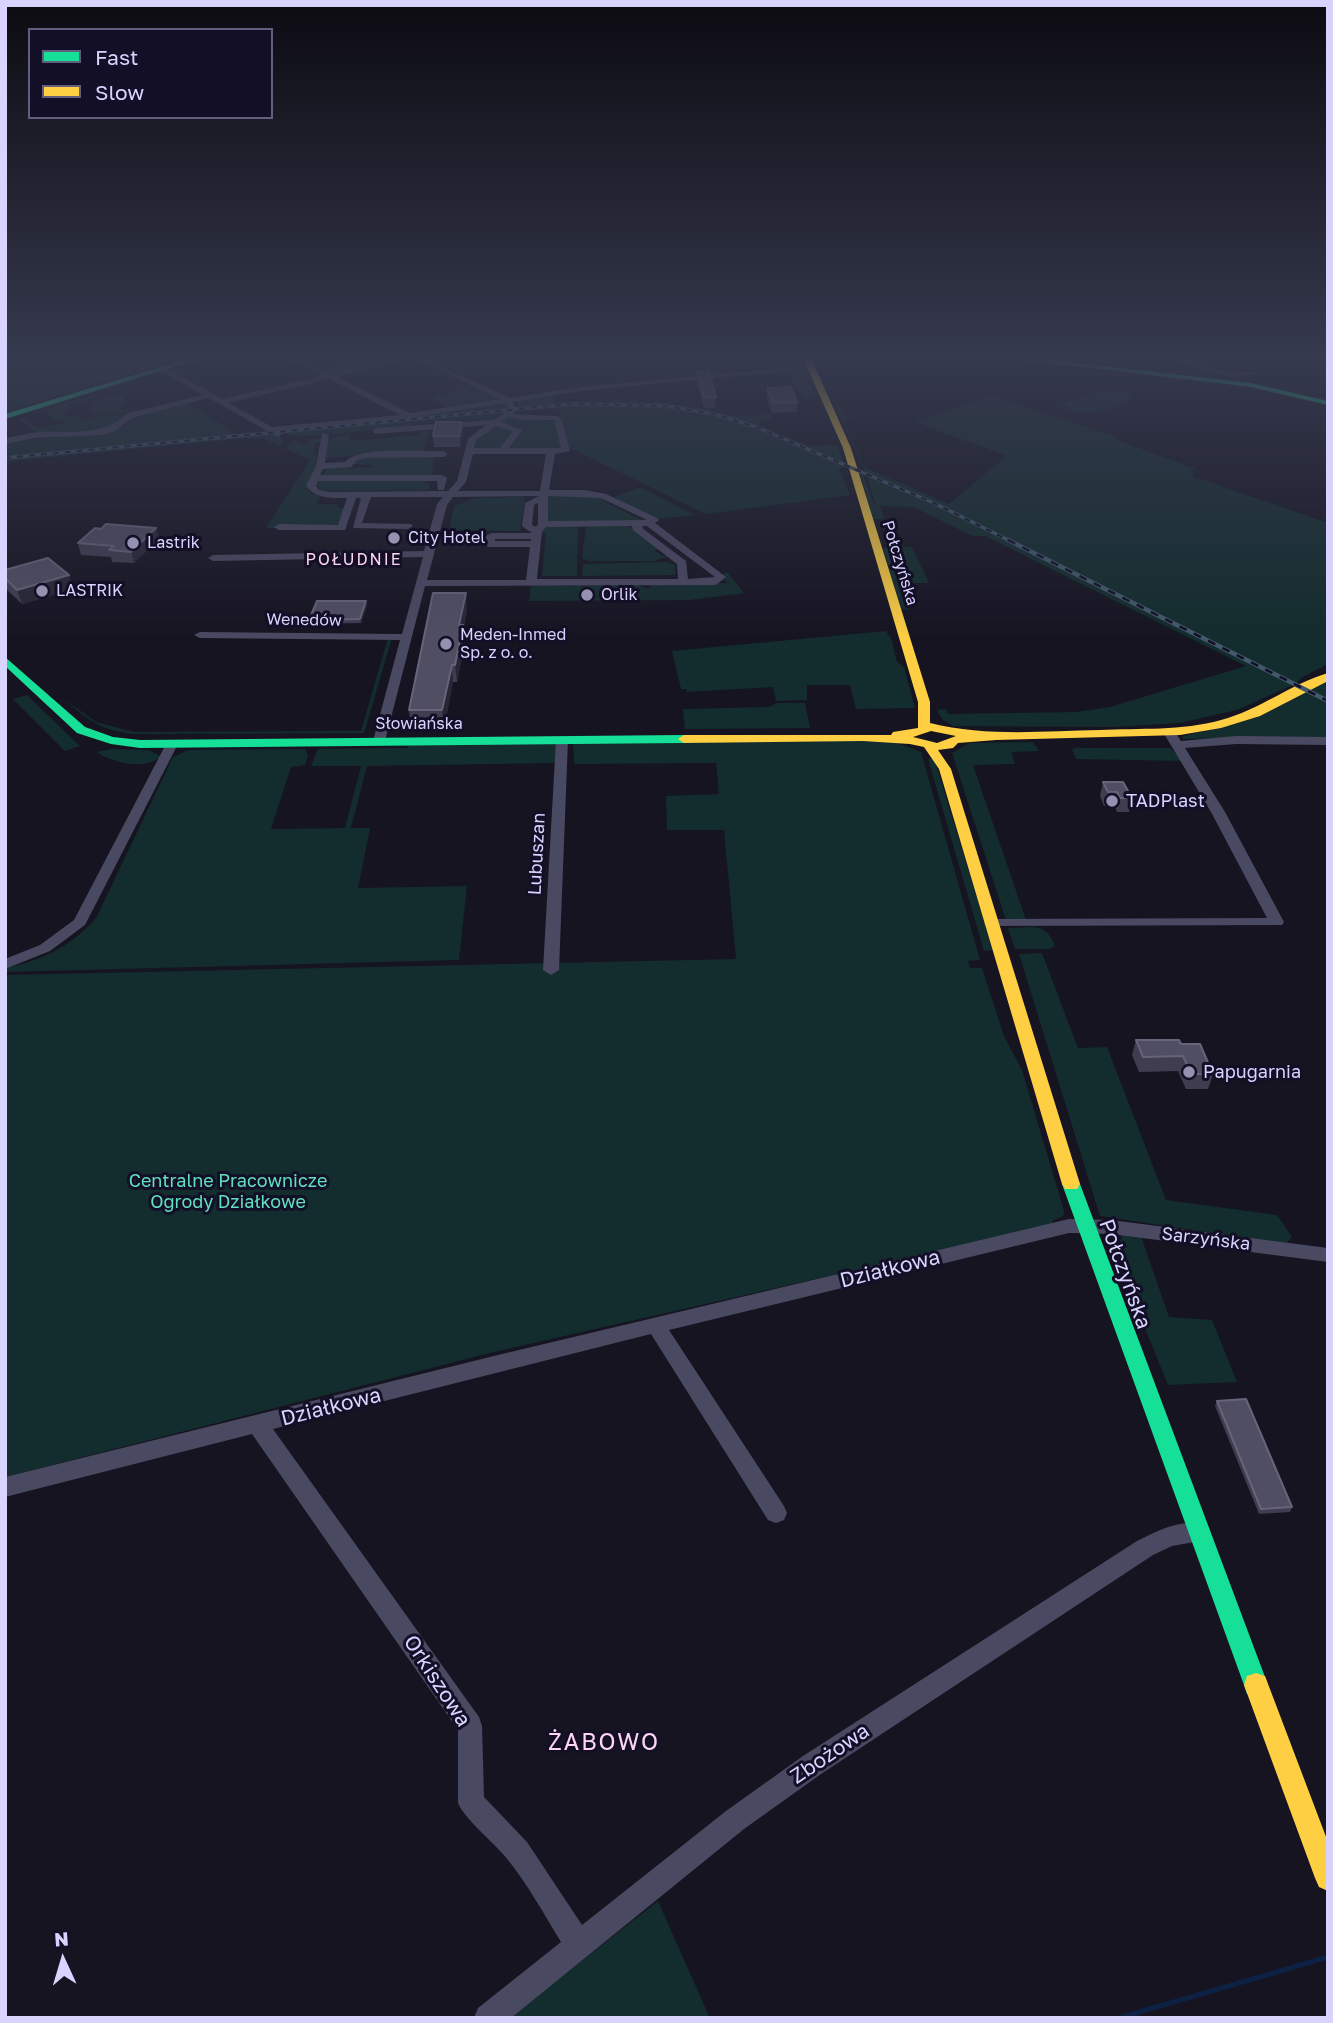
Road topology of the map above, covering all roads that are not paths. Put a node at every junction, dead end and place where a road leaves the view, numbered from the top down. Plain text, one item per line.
1 (322, 452) edge
2 (478, 452) edge
3 (551, 452) edge
4 (848, 452) edge
5 (468, 453) junction
6 (444, 454) junction
7 (348, 465) junction
8 (320, 466) junction
9 (368, 466) dead end
10 (315, 478) junction
11 (451, 493) junction
12 (352, 495) junction
13 (368, 495) junction
14 (544, 496) junction
15 (644, 524) junction
16 (408, 526) dead end
17 (279, 527) dead end
18 (538, 534) junction
19 (429, 554) junction
20 (691, 554) junction
21 (213, 558) dead end
22 (675, 558) junction
23 (683, 582) junction
24 (421, 583) junction
25 (531, 583) junction
26 (200, 635) dead end
27 (407, 637) junction
28 (5, 660) edge
29 (1328, 676) edge
30 (924, 702) junction
31 (948, 736) junction
32 (922, 737) junction
33 (1174, 738) junction
34 (562, 740) junction
35 (1328, 740) edge
36 (379, 741) junction
37 (172, 744) junction
38 (945, 769) junction
39 (991, 923) junction
40 (5, 964) edge
41 (551, 970) dead end
42 (1084, 1225) junction
43 (1328, 1255) edge
44 (656, 1326) junction
45 (258, 1425) junction
46 (5, 1487) edge
47 (776, 1513) dead end
48 (1198, 1533) junction
49 (1293, 1784) junction
50 (1328, 1856) edge
51 (1328, 1878) edge
52 (579, 1945) junction
53 (488, 2018) edge

1 - 8 street
2 - 5 street
3 - 14 street
4 - 30 main road, Połczyńska
5 - 6 street
5 - 11 street
6 - 7 street
6 - 10 street
7 - 8 street
7 - 9 street
8 - 10 street
10 - 12 street
11 - 13 street
11 - 14 street
11 - 19 street
12 - 13 street
12 - 17 street
13 - 16 street
14 - 15 street
14 - 18 street
14 - 18 street
15 - 18 street
15 - 20 street
15 - 22 street
18 - 25 street
19 - 21 street
19 - 24 street
20 - 22 street
20 - 23 street
22 - 23 street
23 - 25 street
24 - 25 street
24 - 27 street
26 - 27 street, Wenedów
27 - 36 street
28 - 37 main road, Słowiańska
29 - 33 main road, Słowiańska
30 - 31 main road, Połczyńska
30 - 32 main road, Połczyńska
31 - 32 main road, Słowiańska
31 - 33 main road, Słowiańska
31 - 38 main road, Połczyńska
32 - 34 main road, Słowiańska
32 - 38 main road, Połczyńska
33 - 35 street
33 - 39 street
34 - 36 main road, Słowiańska
34 - 41 street, Lubuszan
36 - 37 main road, Słowiańska
37 - 40 street
38 - 39 main road, Połczyńska
39 - 42 main road, Połczyńska
42 - 43 street, Sarzyńska
42 - 44 street, Działkowa
42 - 48 main road, Połczyńska
44 - 45 street, Działkowa
44 - 47 street
45 - 46 street, Działkowa
45 - 52 street, Orkiszowa
48 - 49 main road, Połczyńska
48 - 52 street, Zbożowa
49 - 50 main road, Połczyńska
49 - 51 main road, Połczyńska
52 - 53 street, Zbożowa

